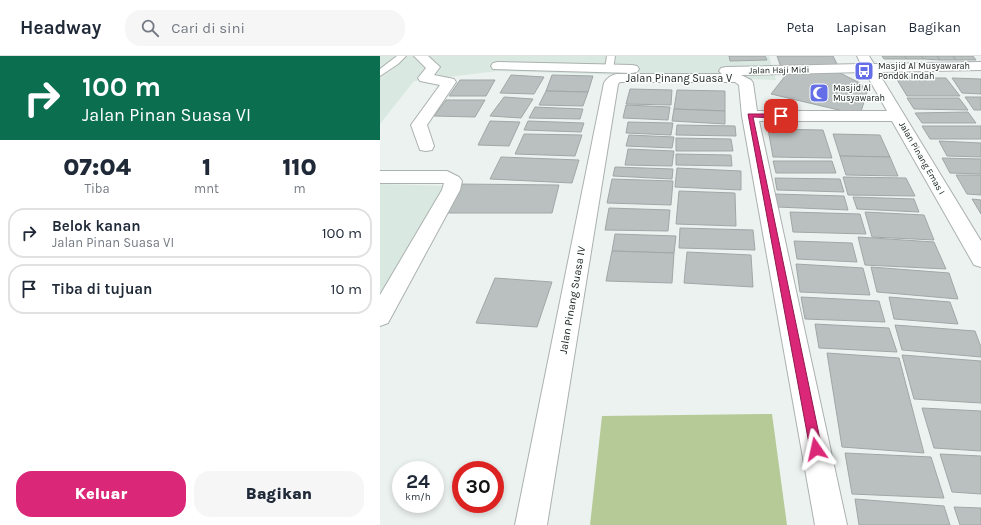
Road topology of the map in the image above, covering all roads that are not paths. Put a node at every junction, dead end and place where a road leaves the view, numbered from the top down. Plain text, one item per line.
1 (402, 56) edge
2 (420, 56) edge
3 (866, 62) edge
4 (498, 66) dead end
5 (981, 66) edge
6 (613, 68) edge
7 (380, 73) edge
8 (750, 116) junction
9 (897, 116) junction
10 (426, 146) dead end
11 (380, 177) edge
12 (979, 251) edge
13 (380, 316) edge
14 (531, 525) edge
15 (831, 525) edge

1 - 7 lane
2 - 10 street
3 - 5 street, Jalan Haji Midi
3 - 6 street, Jalan Haji Midi
3 - 9 street, Jalan Pinang Emas I
4 - 6 street, Jalan Haji Midi
6 - 8 street, Jalan Pinang Suasa V
6 - 14 street, Jalan Pinang Suasa IV
8 - 9 street
8 - 15 street, Jalan Pinang Suasa V
9 - 12 street, Jalan Pinang Emas I
11 - 13 street

